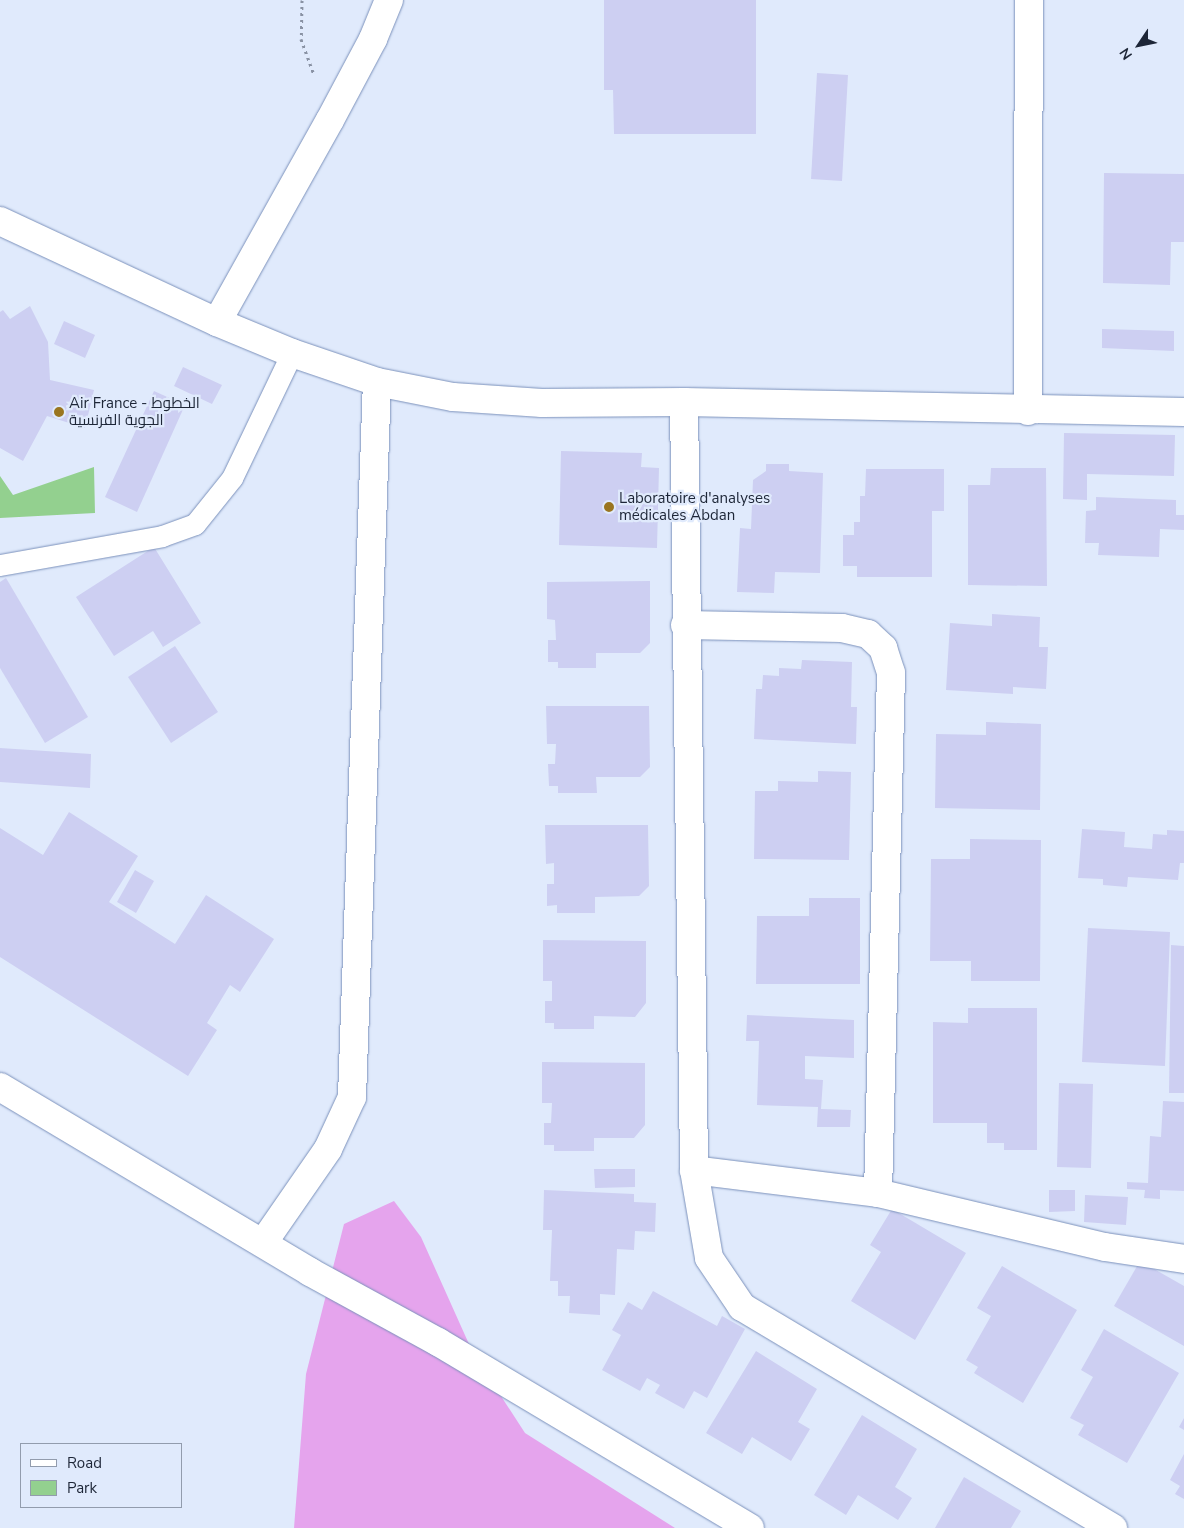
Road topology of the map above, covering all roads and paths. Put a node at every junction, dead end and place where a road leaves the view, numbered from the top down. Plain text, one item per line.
1 (302, 0) edge
2 (389, 0) edge
3 (1029, 0) edge
4 (330, 120) junction
5 (0, 221) edge
6 (217, 322) junction
7 (292, 353) junction
8 (377, 382) junction
9 (684, 402) junction
10 (1028, 411) junction
11 (1184, 412) edge
12 (0, 565) edge
13 (685, 625) junction
14 (0, 1087) edge
15 (694, 1170) junction
16 (878, 1193) junction
17 (263, 1243) junction
18 (1184, 1259) edge
19 (750, 1528) edge
20 (1113, 1528) edge

1 - 4 path
2 - 4 street
3 - 10 street
4 - 6 street
5 - 6 street
6 - 7 street
7 - 8 street
7 - 12 lane
8 - 9 street
8 - 17 street
9 - 10 street
9 - 13 street
10 - 11 street
13 - 15 street
13 - 16 street
14 - 17 street
15 - 16 street
15 - 20 street
16 - 18 street
17 - 19 street

